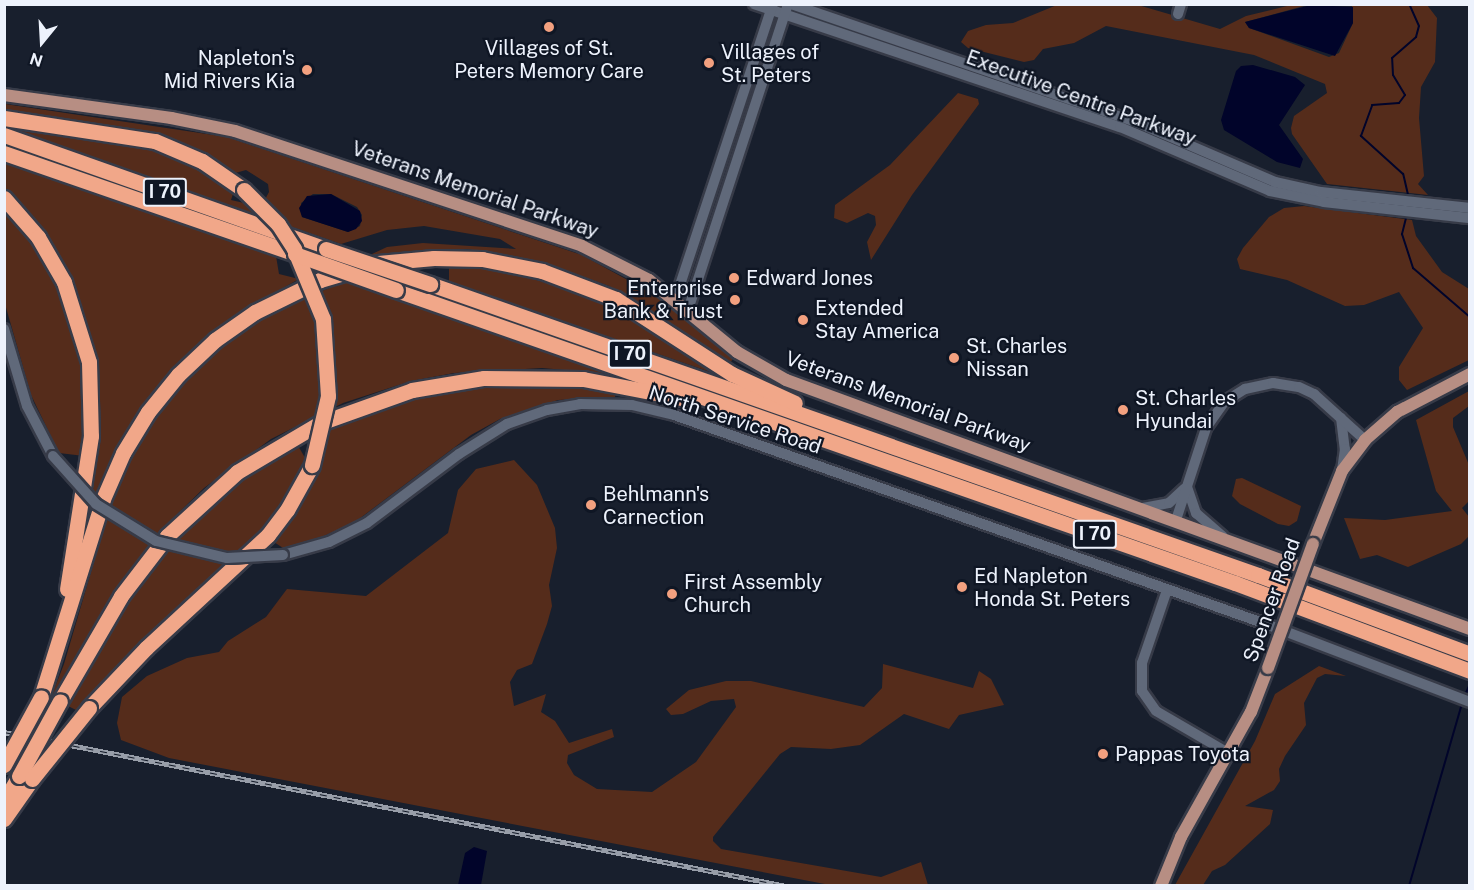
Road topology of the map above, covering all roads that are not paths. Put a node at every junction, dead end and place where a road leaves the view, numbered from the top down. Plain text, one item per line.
1 (754, 4) edge
2 (772, 7) edge
3 (788, 8) edge
4 (4, 95) edge
5 (4, 118) edge
6 (4, 135) edge
7 (4, 153) edge
8 (4, 198) edge
9 (1425, 206) junction
10 (1470, 208) edge
11 (1470, 218) edge
12 (675, 300) junction
13 (688, 310) junction
14 (4, 329) edge
15 (1470, 374) edge
16 (730, 406) junction
17 (1341, 417) junction
18 (831, 424) junction
19 (1365, 440) junction
20 (1342, 471) junction
21 (1187, 486) junction
22 (1143, 508) junction
23 (1176, 520) junction
24 (1222, 536) junction
25 (1167, 590) junction
26 (1470, 629) edge
27 (61, 643) junction
28 (1466, 661) edge
29 (1470, 702) edge
30 (1230, 754) junction
31 (4, 765) edge
32 (25, 777) junction
33 (4, 801) edge
34 (4, 819) edge
35 (1161, 885) edge

1 - 2 street, Executive Centre Parkway
2 - 3 street, Executive Centre Parkway
2 - 12 street
3 - 9 street, Executive Centre Parkway
3 - 13 street
4 - 12 main road, Veterans Memorial Parkway
5 - 32 highway, bridge
6 - 18 highway, I 70, bridge
7 - 16 highway, I 70, bridge
8 - 27 highway
9 - 10 street, Executive Centre Parkway
9 - 11 street, Executive Centre Parkway
12 - 13 main road, Veterans Memorial Parkway
13 - 22 main road, Veterans Memorial Parkway
14 - 25 street, North Service Road, bridge
15 - 19 main road, Spencer Road
16 - 28 highway, I 70
16 - 32 highway, bridge
17 - 19 street
17 - 20 street
17 - 21 street
18 - 27 highway
18 - 28 highway, I 70
19 - 20 main road, Spencer Road
20 - 30 main road, Spencer Road, bridge
21 - 22 street
21 - 23 street
21 - 24 street
22 - 23 main road, Veterans Memorial Parkway
23 - 24 main road, Veterans Memorial Parkway
24 - 26 main road, Veterans Memorial Parkway
25 - 29 street, North Service Road
25 - 30 street
27 - 31 highway, bridge
30 - 35 main road, Spencer Road
32 - 33 highway
32 - 34 highway

